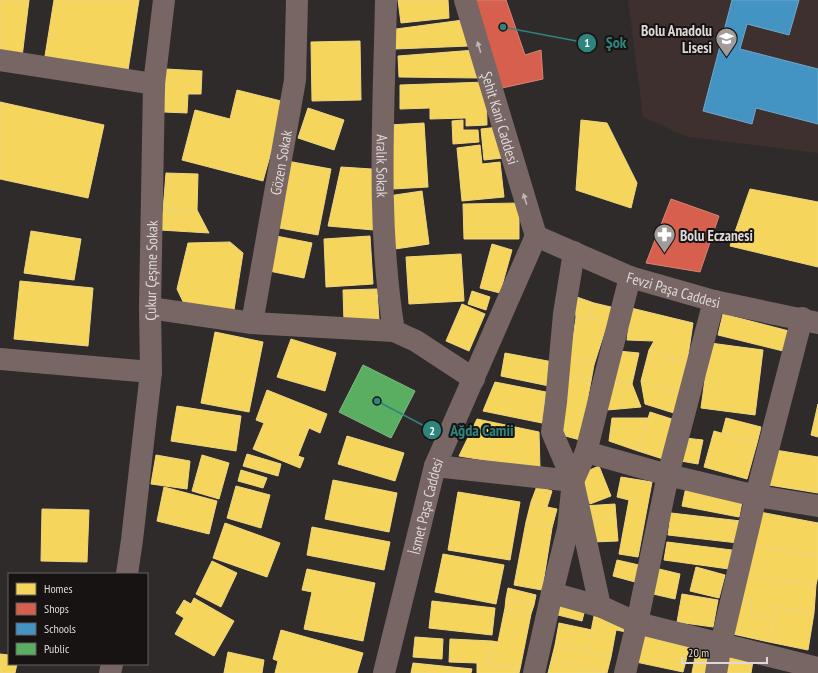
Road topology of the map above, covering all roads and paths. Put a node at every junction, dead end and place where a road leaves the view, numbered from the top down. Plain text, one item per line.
1 (164, 0) edge
2 (297, 0) edge
3 (386, 0) edge
4 (465, 0) edge
5 (0, 60) edge
6 (154, 84) junction
7 (536, 236) junction
8 (574, 252) junction
9 (630, 278) junction
10 (714, 301) junction
11 (150, 308) junction
12 (810, 320) edge
13 (252, 324) junction
14 (394, 331) junction
15 (0, 359) edge
16 (151, 372) junction
17 (474, 379) junction
18 (586, 452) junction
19 (435, 466) junction
20 (668, 475) junction
21 (573, 481) junction
22 (756, 496) junction
23 (818, 506) edge
24 (126, 573) edge
25 (552, 593) junction
26 (602, 607) junction
27 (637, 622) junction
28 (721, 644) junction
29 (818, 668) edge
30 (384, 673) edge
31 (534, 673) edge
32 (625, 673) edge
33 (716, 673) edge

1 - 6 street, Çukur Çeşme Sokak
2 - 13 street, Gözen Sokak
3 - 14 street, Aralık Sokak
7 -> 4 street, Şehit Kani Caddesi
5 - 6 street
6 - 11 street, Çukur Çeşme Sokak
7 - 8 street, Fevzi Paşa Caddesi
7 - 17 street, İsmet Paşa Caddesi
8 - 9 street, Fevzi Paşa Caddesi
8 - 21 street
9 - 10 street, Fevzi Paşa Caddesi
9 - 18 street
10 - 12 street, Fevzi Paşa Caddesi
10 - 20 street
11 - 13 street
11 - 16 street, Çukur Çeşme Sokak
12 - 22 street
13 - 14 street
14 - 17 street
15 - 16 street
16 - 24 street, Çukur Çeşme Sokak
17 - 19 street, İsmet Paşa Caddesi
18 - 20 street
18 - 21 street
19 - 21 street
19 - 30 street, İsmet Paşa Caddesi
20 - 22 street
20 - 27 street
21 - 25 street
21 - 26 street
22 - 23 street
22 - 28 street
25 - 26 street
25 - 31 street
26 - 27 street
27 - 28 street
27 - 32 street
28 - 29 street
28 - 33 street

